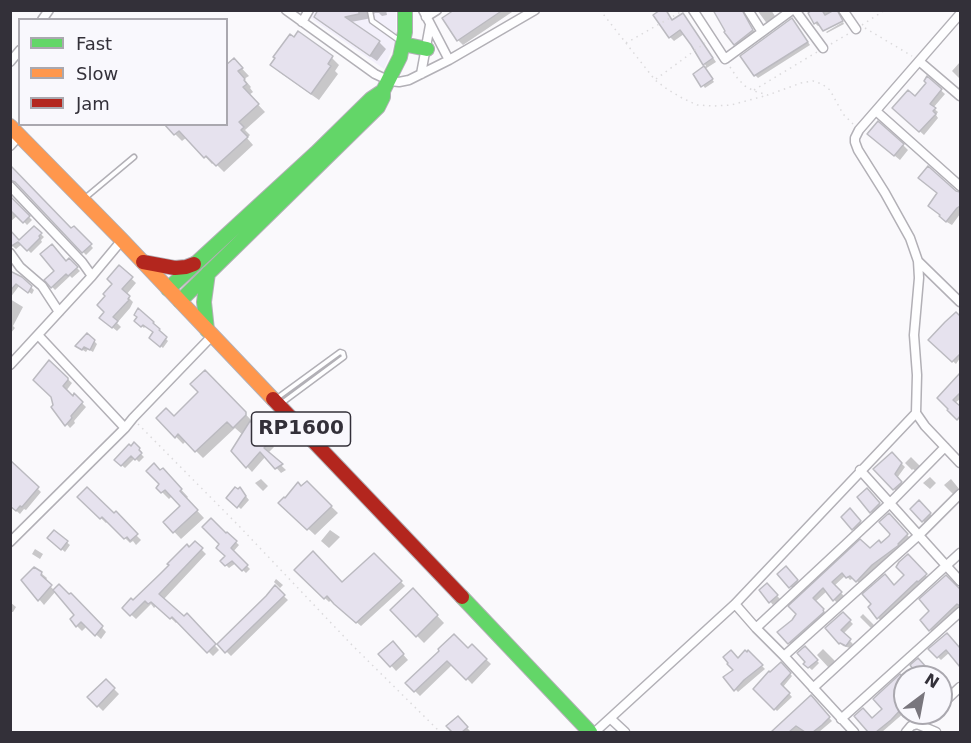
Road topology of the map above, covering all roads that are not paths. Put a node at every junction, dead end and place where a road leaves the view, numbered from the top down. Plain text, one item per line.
1 (286, 10) edge
2 (309, 10) edge
3 (405, 10) edge
4 (437, 10) edge
5 (535, 10) edge
6 (693, 10) edge
7 (748, 10) edge
8 (794, 10) edge
9 (843, 10) edge
10 (370, 11) edge
11 (960, 14) edge
12 (427, 17) edge
13 (302, 22) junction
14 (859, 27) road end
15 (762, 32) junction
16 (404, 44) junction
17 (823, 48) dead end
18 (427, 49) junction
19 (449, 60) junction
20 (919, 61) junction
21 (421, 75) junction
22 (386, 86) junction
23 (960, 96) edge
24 (876, 111) junction
25 (13, 136) edge
26 (134, 157) dead end
27 (10, 186) edge
28 (960, 186) edge
29 (82, 200) junction
30 (122, 240) junction
31 (11, 256) edge
32 (142, 261) junction
33 (918, 261) junction
34 (196, 263) junction
35 (208, 273) junction
36 (92, 276) junction
37 (168, 289) junction
38 (180, 302) junction
39 (960, 302) edge
40 (59, 312) junction
41 (209, 333) junction
42 (38, 335) junction
43 (10, 365) edge
44 (321, 365) junction
45 (325, 371) junction
46 (276, 403) junction
47 (916, 412) junction
48 (125, 428) junction
49 (945, 447) junction
50 (960, 463) edge
51 (860, 470) junction
52 (960, 494) edge
53 (890, 503) junction
54 (919, 535) junction
55 (10, 542) edge
56 (960, 553) edge
57 (947, 566) junction
58 (960, 581) edge
59 (735, 604) junction
60 (960, 612) edge
61 (756, 628) junction
62 (784, 656) junction
63 (813, 688) junction
64 (611, 718) junction
65 (841, 719) junction
66 (919, 725) edge
67 (590, 732) edge
68 (595, 732) edge
69 (625, 732) edge
70 (854, 732) edge
71 (936, 732) edge

1 - 13 street
2 - 13 street
3 - 16 main road
4 - 12 street
5 - 19 street
6 - 15 street
7 - 15 street
8 - 15 street
8 - 17 street
9 - 14 street
10 - 16 lane
11 - 20 street
12 - 18 street
12 - 19 street
13 - 22 street
16 - 18 main road
16 - 22 main road
18 - 21 street
19 - 21 street
20 - 23 street
20 - 24 street
21 - 22 street
22 - 34 main road
22 - 35 main road
24 - 28 street
24 - 33 street
25 - 29 main road, RP1600
26 - 29 lane
27 - 36 street
29 - 30 main road, RP1600
30 - 32 main road, RP1600
30 - 36 street
31 - 40 street
32 - 34 main road
32 - 37 main road, RP1600
33 - 39 street
33 - 47 street
34 - 37 main road
35 - 38 main road
35 - 41 main road
36 - 40 street
37 - 38 main road, RP1600
38 - 41 main road, RP1600
40 - 42 street
41 - 46 main road, RP1600
41 - 48 street
42 - 43 street
42 - 48 street
44 - 45 lane
44 - 45 lane
44 - 46 lane
45 - 46 lane
46 - 67 main road, RP1600
47 - 49 street
47 - 51 street
48 - 55 street
49 - 50 street
49 - 53 street
51 - 53 street
51 - 59 street
52 - 54 street
53 - 54 street
53 - 61 street
54 - 57 street
54 - 62 street
56 - 57 street
57 - 58 street
57 - 63 street
59 - 61 street
59 - 64 street
60 - 65 street
61 - 62 street
62 - 63 street
63 - 65 street
64 - 68 street
64 - 69 street
65 - 70 street
66 - 71 street

